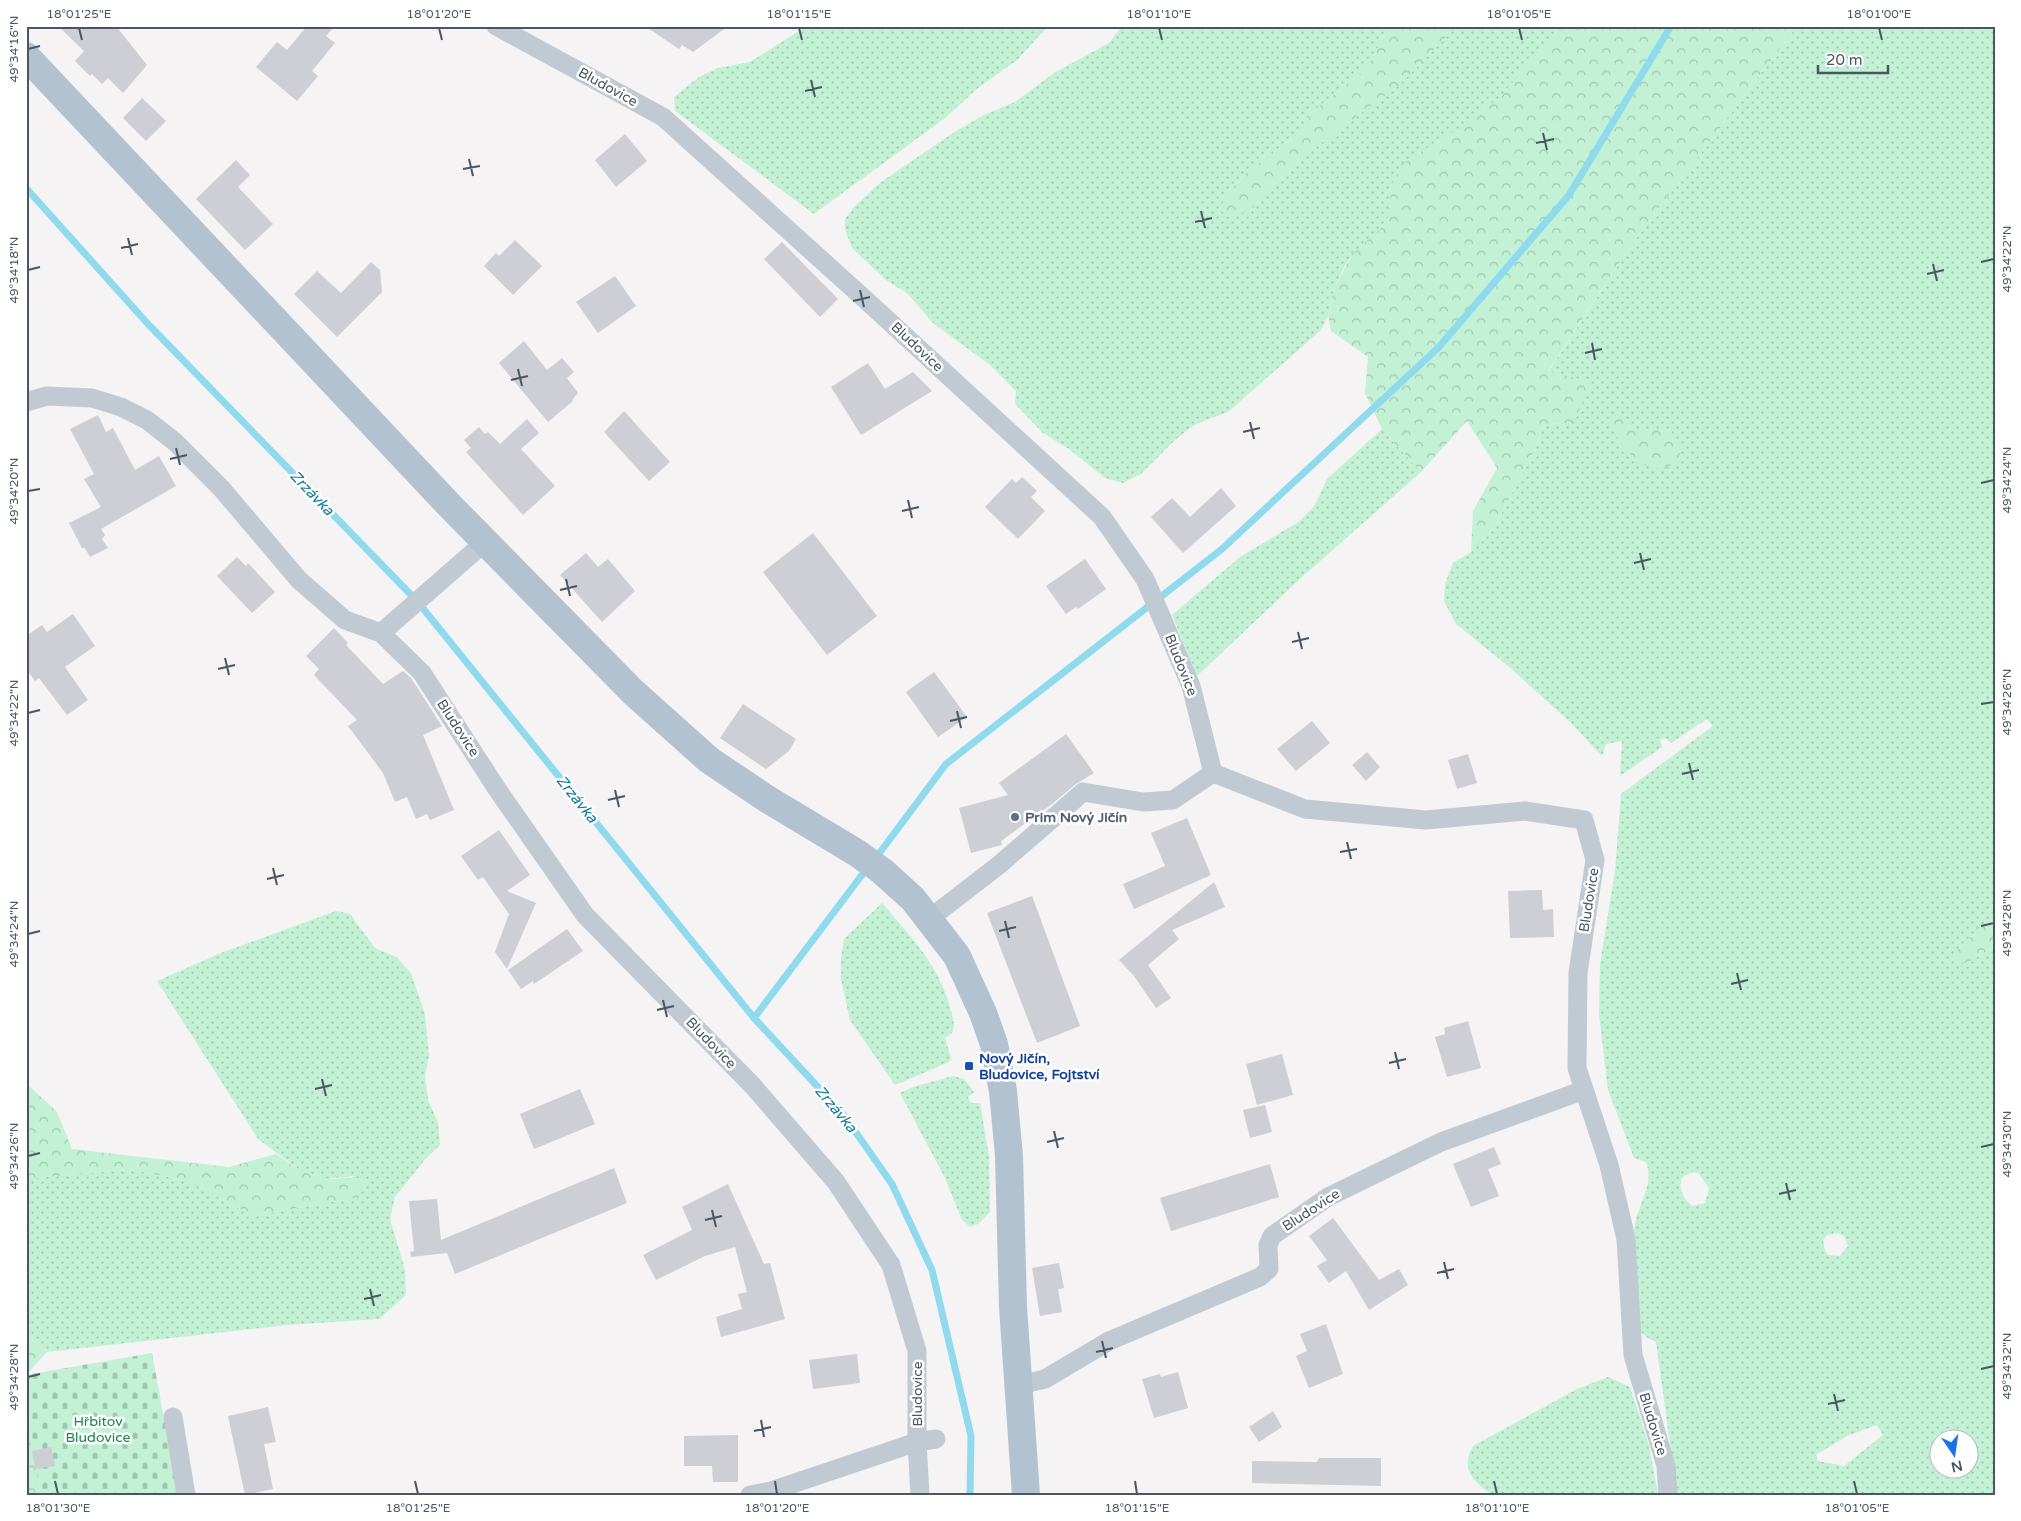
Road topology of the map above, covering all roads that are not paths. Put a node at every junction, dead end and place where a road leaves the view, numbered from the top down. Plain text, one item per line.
1 (496, 26) edge
2 (26, 56) edge
3 (26, 402) edge
4 (485, 542) junction
5 (388, 627) junction
6 (1213, 773) junction
7 (929, 919) junction
8 (1584, 1090) junction
9 (1020, 1385) junction
10 (172, 1417) dead end
11 (936, 1439) dead end
12 (917, 1442) junction
13 (186, 1495) edge
14 (750, 1495) edge
15 (920, 1495) edge
16 (1026, 1495) edge
17 (1668, 1495) edge

1 - 6 street, Bludovice
2 - 4 main road
3 - 5 street, Bludovice
4 - 5 street
4 - 7 main road
5 - 12 street, Bludovice
6 - 7 street
6 - 8 street, Bludovice
7 - 9 main road
8 - 9 street, Bludovice
8 - 17 street, Bludovice
9 - 16 main road
10 - 13 street
11 - 12 street, Bludovice
12 - 14 street, Bludovice
12 - 15 street, Bludovice

